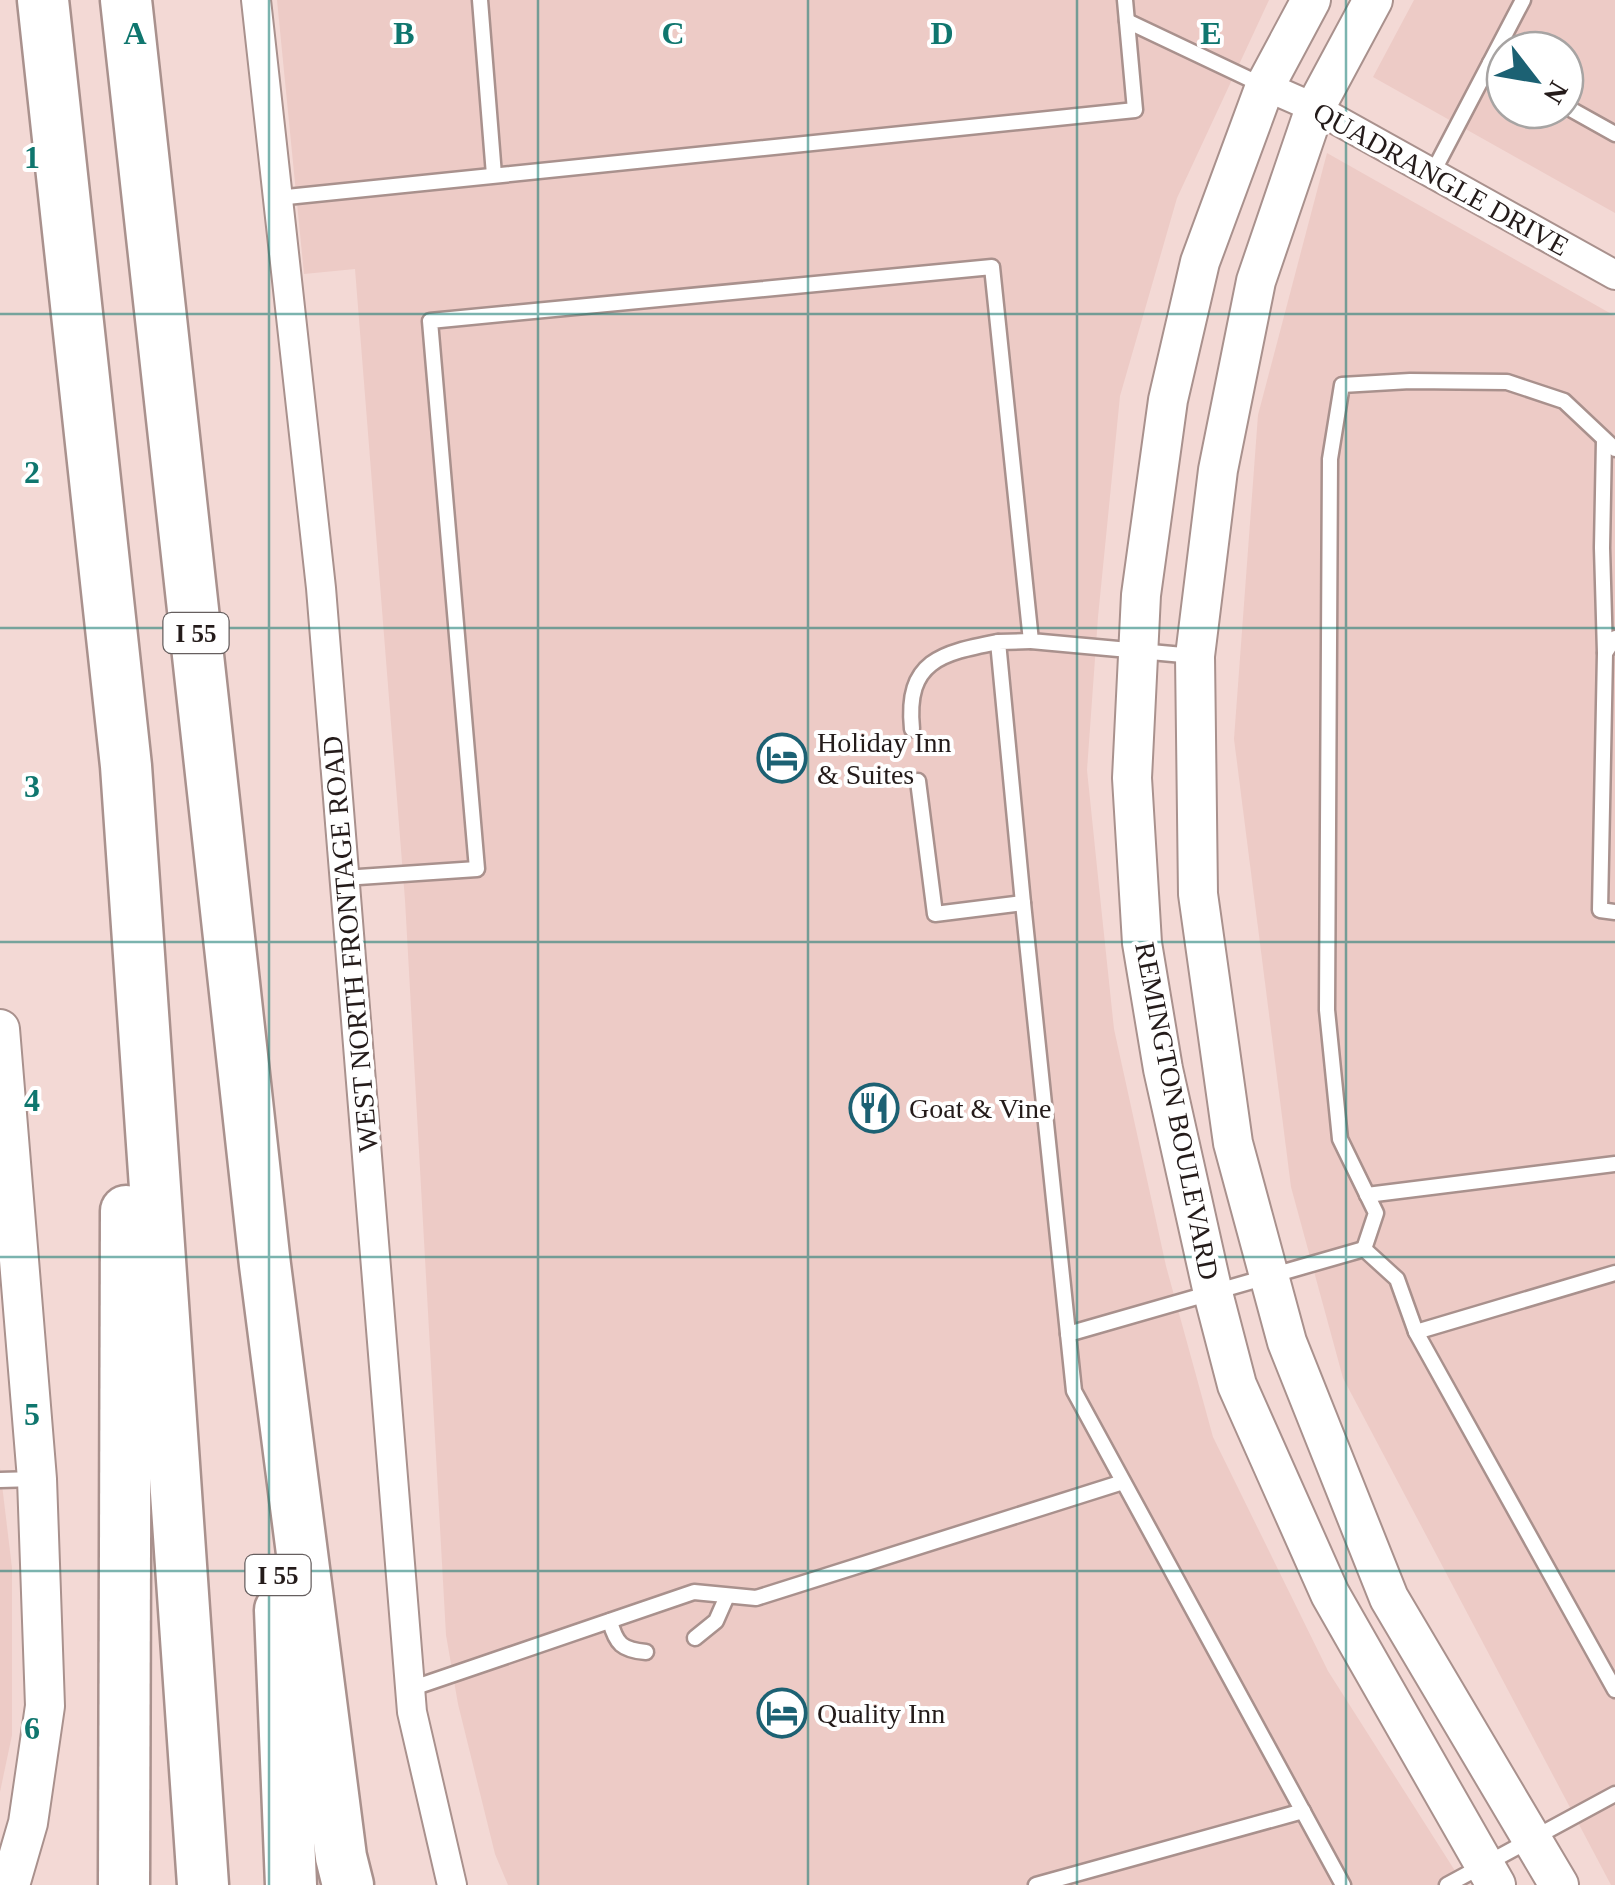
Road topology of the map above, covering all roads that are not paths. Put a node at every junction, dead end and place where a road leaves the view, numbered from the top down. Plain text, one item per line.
1 (43, 0) edge
2 (126, 0) edge
3 (256, 0) edge
4 (480, 0) edge
5 (1126, 0) edge
6 (1311, 0) edge
7 (1373, 0) edge
8 (1523, 0) edge
9 (1127, 21) junction
10 (1507, 30) edge
11 (1485, 73) edge
12 (1265, 86) junction
13 (1314, 108) junction
14 (1585, 117) edge
15 (1615, 134) edge
16 (1432, 174) junction
17 (494, 175) junction
18 (277, 198) junction
19 (1615, 276) edge
20 (1609, 444) edge
21 (1615, 638) edge
22 (1030, 641) junction
23 (998, 642) junction
24 (1138, 651) junction
25 (1606, 654) junction
26 (1195, 656) junction
27 (912, 729) dead end
28 (1609, 762) edge
29 (126, 766) junction
30 (918, 781) dead end
31 (344, 878) junction
32 (1022, 903) junction
33 (1615, 912) edge
34 (0, 1029) edge
35 (1615, 1164) edge
36 (1367, 1195) junction
37 (1364, 1249) junction
38 (265, 1265) junction
39 (1615, 1273) edge
40 (1269, 1277) junction
41 (1213, 1293) junction
42 (1416, 1332) junction
43 (1068, 1334) junction
44 (19, 1480) edge
45 (1123, 1482) junction
46 (727, 1596) junction
47 (610, 1621) junction
48 (695, 1638) dead end
49 (646, 1652) dead end
50 (410, 1689) junction
51 (1615, 1690) edge
52 (1615, 1794) edge
53 (1303, 1811) junction
54 (1532, 1840) junction
55 (1490, 1875) edge
56 (10, 1885) edge
57 (124, 1885) edge
58 (203, 1885) edge
59 (291, 1885) edge
60 (348, 1885) edge
61 (452, 1885) edge
62 (1036, 1885) edge
63 (1344, 1885) edge
64 (1447, 1885) edge
65 (1559, 1885) edge

1 - 29 highway
2 - 38 highway, I 55
3 - 18 street, WEST NORTH FRONTAGE ROAD
4 - 17 lane
5 - 9 lane
6 - 12 street, REMINGTON BOULEVARD
7 - 13 street, REMINGTON BOULEVARD
8 - 10 lane
9 - 12 lane
9 - 17 lane
11 - 16 lane
12 - 13 street, QUADRANGLE DRIVE
12 - 24 street, REMINGTON BOULEVARD
13 - 16 street, QUADRANGLE DRIVE
13 - 26 street, REMINGTON BOULEVARD
14 - 15 lane
16 - 19 street, QUADRANGLE DRIVE
17 - 18 lane
18 - 31 street, WEST NORTH FRONTAGE ROAD
20 - 25 lane
20 - 36 lane
21 - 25 lane
22 - 23 lane
22 - 24 lane
22 - 31 lane
23 - 27 lane
23 - 32 lane
24 - 26 lane
24 - 41 street, REMINGTON BOULEVARD
25 - 28 lane
26 - 40 street, REMINGTON BOULEVARD
28 - 33 lane
29 - 57 highway
29 - 58 highway
30 - 32 lane
31 - 50 street, WEST NORTH FRONTAGE ROAD
32 - 43 lane
34 - 44 street
35 - 36 lane
36 - 37 lane
37 - 40 lane
37 - 42 lane
38 - 59 highway, I 55
38 - 60 highway
39 - 42 lane
40 - 41 lane
40 - 54 street, REMINGTON BOULEVARD
41 - 43 lane
41 - 55 street, REMINGTON BOULEVARD
42 - 51 lane
43 - 45 lane
44 - 56 street
45 - 46 lane
45 - 53 lane
46 - 47 lane
46 - 48 lane
47 - 49 lane
47 - 50 lane
50 - 61 street, WEST NORTH FRONTAGE ROAD
52 - 54 lane
53 - 62 lane
53 - 63 lane
54 - 55 lane
54 - 65 street, REMINGTON BOULEVARD
55 - 64 lane

